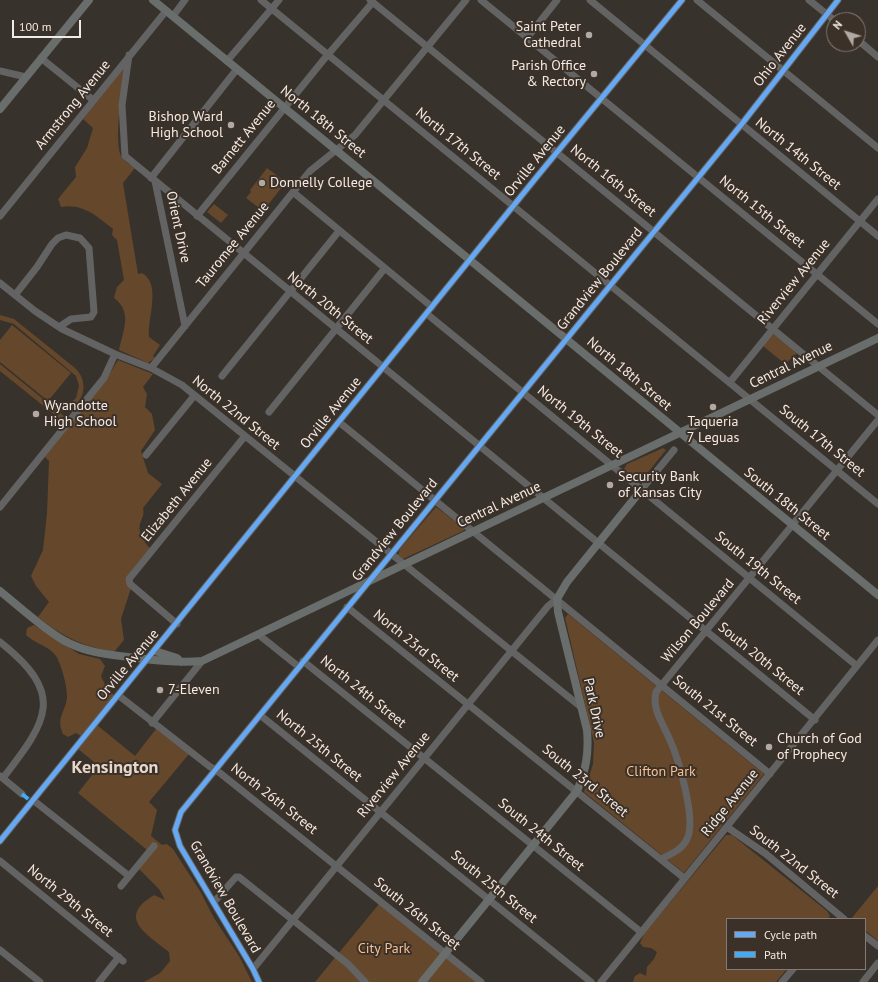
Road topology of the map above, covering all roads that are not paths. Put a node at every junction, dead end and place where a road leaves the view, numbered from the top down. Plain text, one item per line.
1 (89, 0) edge
2 (152, 0) edge
3 (186, 0) edge
4 (261, 0) edge
5 (279, 0) edge
6 (466, 0) edge
7 (481, 0) edge
8 (557, 0) edge
9 (590, 0) edge
10 (682, 0) edge
11 (697, 0) edge
12 (809, 0) edge
13 (838, 0) edge
14 (372, 1) edge
15 (272, 9) junction
16 (829, 12) edge
17 (826, 13) edge
18 (169, 14) junction
19 (826, 15) edge
20 (526, 38) junction
21 (646, 45) junction
22 (428, 46) junction
23 (866, 47) edge
24 (328, 54) junction
25 (129, 55) junction
26 (878, 57) edge
27 (41, 58) junction
28 (227, 61) junction
29 (237, 69) junction
30 (784, 70) junction
31 (0, 71) edge
32 (26, 77) junction
33 (602, 98) junction
34 (93, 100) junction
35 (384, 100) junction
36 (285, 107) junction
37 (0, 109) edge
38 (741, 125) junction
39 (878, 148) edge
40 (336, 150) junction
41 (557, 152) junction
42 (699, 177) junction
43 (153, 179) junction
44 (293, 192) junction
45 (878, 199) edge
46 (513, 206) junction
47 (0, 216) edge
48 (197, 216) junction
49 (861, 221) junction
50 (339, 231) junction
51 (654, 231) junction
52 (878, 236) edge
53 (244, 253) junction
54 (470, 260) junction
55 (385, 268) junction
56 (817, 274) junction
57 (0, 283) edge
58 (610, 285) junction
59 (290, 292) junction
60 (15, 295) junction
61 (432, 307) junction
62 (426, 314) junction
63 (878, 324) edge
64 (185, 326) junction
65 (59, 327) junction
66 (773, 328) junction
67 (336, 330) junction
68 (878, 338) edge
69 (566, 339) junction
70 (115, 354) junction
71 (820, 366) junction
72 (151, 368) junction
73 (383, 368) junction
74 (222, 376) dead end
75 (730, 382) junction
76 (523, 393) junction
77 (194, 396) junction
78 (750, 400) junction
79 (269, 412) dead end
80 (878, 415) edge
81 (878, 420) edge
82 (339, 422) junction
83 (680, 434) junction
84 (245, 436) junction
85 (479, 447) junction
86 (674, 450) dead end
87 (146, 455) dead end
88 (612, 466) junction
89 (838, 470) junction
90 (295, 477) junction
91 (642, 489) junction
92 (543, 498) junction
93 (435, 500) junction
94 (878, 504) edge
95 (0, 507) edge
96 (793, 525) junction
97 (473, 531) junction
98 (598, 544) junction
99 (392, 553) junction
100 (404, 564) junction
101 (750, 578) junction
102 (367, 583) junction
103 (0, 591) edge
104 (878, 595) edge
105 (557, 599) junction
106 (347, 607) junction
107 (177, 624) junction
108 (706, 631) junction
109 (259, 635) junction
110 (878, 640) edge
111 (0, 642) edge
112 (155, 651) junction
113 (511, 651) junction
114 (148, 660) junction
115 (202, 661) junction
116 (182, 662) junction
117 (301, 664) junction
118 (857, 666) junction
119 (662, 684) junction
120 (118, 695) junction
121 (468, 704) junction
122 (581, 707) junction
123 (260, 714) junction
124 (815, 720) junction
125 (152, 723) junction
126 (424, 759) junction
127 (216, 770) junction
128 (770, 774) junction
129 (1, 777) edge
130 (577, 791) junction
131 (22, 794) dead end
132 (33, 800) junction
133 (381, 812) junction
134 (727, 827) junction
135 (0, 842) edge
136 (533, 845) junction
137 (154, 846) dead end
138 (661, 859) junction
139 (0, 861) edge
140 (337, 866) junction
141 (129, 876) junction
142 (684, 878) junction
143 (121, 886) dead end
144 (489, 899) junction
145 (214, 902) junction
146 (840, 918) edge
147 (293, 920) junction
148 (641, 932) junction
149 (866, 937) edge
150 (878, 946) edge
151 (0, 950) edge
152 (445, 954) junction
153 (878, 963) edge
154 (253, 969) junction
155 (792, 970) edge
156 (40, 982) edge
157 (100, 982) edge
158 (259, 982) edge
159 (365, 982) edge
160 (422, 982) edge
161 (481, 982) edge
162 (591, 982) edge
163 (601, 982) edge
164 (782, 982) edge
165 (863, 982) edge

1 - 27 main road
2 - 18 main road, North 18th Street
3 - 18 street, Armstrong Avenue
4 - 15 street, North 17th Street
5 - 15 street
6 - 22 street, Tauromee Avenue
7 - 20 street, North 15th Street
8 - 20 street
9 - 21 street, North 14th Street
10 - 21 street, Orville Avenue
11 - 30 street
12 - 17 street
13 - 16 street, Ohio Avenue
14 - 22 street, North 16th Street
14 - 24 street, Barnett Avenue
15 - 24 street, North 17th Street
15 - 28 street
18 - 25 street, Armstrong Avenue
18 - 28 main road, North 18th Street
19 - 30 street, Ohio Avenue
20 - 33 street, North 15th Street
21 - 33 street, Orville Avenue
21 - 38 street, North 14th Street
22 - 35 street, Tauromee Avenue
22 - 41 street, North 16th Street
23 - 26 street
24 - 35 street, North 17th Street
24 - 36 street, Barnett Avenue
25 - 34 street, Armstrong Avenue
25 - 43 street, North 20th Street
27 - 32 main road
27 - 34 street
28 - 29 main road, North 18th Street
29 - 36 main road, North 18th Street
29 - 43 street
30 - 38 street, Ohio Avenue
30 - 39 street
31 - 32 street
32 - 37 main road
33 - 41 street, Orville Avenue
33 - 42 street, North 15th Street
34 - 47 street, Armstrong Avenue
35 - 40 street, Tauromee Avenue
35 - 46 street, North 17th Street
36 - 40 main road, North 18th Street
36 - 48 street, Barnett Avenue
38 - 42 street, Grandview Boulevard
38 - 49 street, North 14th Street
40 - 44 street, Tauromee Avenue
40 - 54 main road, North 18th Street
41 - 46 street, Orville Avenue
41 - 51 street, North 16th Street
42 - 51 street, Grandview Boulevard
42 - 56 street, North 15th Street
43 - 48 street, North 20th Street
43 - 64 street, Orient Drive
44 - 50 street
44 - 53 street, Tauromee Avenue
45 - 49 street, Riverview Avenue
46 - 54 street, Orville Avenue
46 - 58 street, North 17th Street
48 - 53 street, North 20th Street
49 - 52 street, North 14th Street
49 - 56 street, Riverview Avenue
50 - 55 street
50 - 59 street
51 - 58 street, Grandview Boulevard
51 - 66 street, North 16th Street
53 - 59 street, North 20th Street
53 - 64 street, Tauromee Avenue
54 - 61 street, Orville Avenue
54 - 69 main road, North 18th Street
55 - 61 street
55 - 67 street
56 - 63 street, North 15th Street
56 - 66 street, Riverview Avenue
57 - 60 street, North 22nd Street
58 - 69 street, Grandview Boulevard
58 - 75 street, North 17th Street
59 - 67 street, North 20th Street
59 - 74 street
60 - 65 street, North 22nd Street
60 - 65 street
61 - 62 street, Orville Avenue
62 - 73 street, Orville Avenue
62 - 76 street, North 19th Street
64 - 72 street, Tauromee Avenue
65 - 70 street, North 22nd Street
66 - 71 street, North 16th Street
66 - 75 street, Riverview Avenue
67 - 73 street, North 20th Street
67 - 79 street
68 - 71 main road, Central Avenue
69 - 76 street, Grandview Boulevard
69 - 83 main road, North 18th Street
70 - 72 street, North 22nd Street
70 - 95 street
71 - 78 main road, Central Avenue
71 - 80 street, North 16th Street
72 - 77 street, North 22nd Street
73 - 82 street, Orville Avenue
73 - 85 street, North 20th Street
75 - 78 street, North 17th Street
76 - 85 street, Grandview Boulevard
76 - 88 street, North 19th Street
77 - 84 street, North 22nd Street
77 - 87 street
78 - 83 main road, Central Avenue
78 - 89 street, South 17th Street
81 - 89 street, Wilson Boulevard
82 - 90 street, Orville Avenue
82 - 93 street, South 21st Street
83 - 88 main road, Central Avenue
83 - 96 main road, South 18th Street
84 - 90 street, North 22nd Street
84 - 107 street, Elizabeth Avenue
85 - 92 street, North 20th Street
85 - 93 street, Grandview Boulevard
86 - 91 street
88 - 91 street, North 19th Street
88 - 92 main road, Central Avenue
89 - 94 street, South 17th Street
89 - 96 street, Wilson Boulevard
90 - 99 street, North 22nd Street
90 - 107 street, Orville Avenue
91 - 98 main road
91 - 101 street, South 19th Street
92 - 97 main road, Central Avenue
92 - 98 street, North 20th Street
93 - 97 street, South 21st Street
93 - 99 street, Grandview Boulevard
96 - 101 street, Wilson Boulevard
96 - 104 main road, South 18th Street
97 - 100 main road, Central Avenue
97 - 105 street, South 21st Street
98 - 105 main road
98 - 108 street, South 20th Street
99 - 100 street, North 22nd Street
99 - 102 street, Grandview Boulevard
100 - 102 main road, Central Avenue
100 - 113 street, North 22nd Street
101 - 108 street, Wilson Boulevard
101 - 118 street, South 19th Street
102 - 106 street, Grandview Boulevard
102 - 109 main road, Central Avenue
103 - 114 main road
105 - 113 street, Riverview Avenue
105 - 119 street, South 21st Street
105 - 122 main road, Park Drive
106 - 117 street, Grandview Boulevard
106 - 121 street, North 23rd Street
107 - 112 street, Orville Avenue
108 - 119 street, Wilson Boulevard
108 - 124 street, South 20th Street
109 - 115 main road, Central Avenue
109 - 117 street, North 24th Street
110 - 118 street, Ridge Avenue
111 - 129 street
112 - 114 street, Orville Avenue
112 - 116 main road
113 - 121 street, Riverview Avenue
113 - 122 street
114 - 116 main road
114 - 120 street, Orville Avenue
115 - 116 main road
115 - 125 street, Central Avenue
117 - 123 street, Grandview Boulevard
117 - 126 street, North 24th Street
118 - 124 street, Ridge Avenue
119 - 128 street, South 21st Street
119 - 138 street, Wilson Boulevard
120 - 125 street, North 26th Street
120 - 132 street, Orville Avenue
121 - 126 street, Riverview Avenue
121 - 130 street, South 23rd Street
122 - 130 main road, Park Drive
123 - 127 street, Grandview Boulevard
123 - 133 street, North 25th Street
124 - 128 street, Ridge Avenue
125 - 127 street, North 26th Street
126 - 133 street, Riverview Avenue
126 - 136 street, South 24th Street
127 - 140 street, North 26th Street
127 - 145 street, Grandview Boulevard
128 - 134 street, Ridge Avenue
129 - 131 street
130 - 136 main road, Park Drive
130 - 138 street, South 23rd Street
132 - 135 street, Orville Avenue
132 - 141 street
133 - 140 street, Riverview Avenue
133 - 144 street, South 25th Street
134 - 142 street, Ridge Avenue
134 - 146 street, South 22nd Street
136 - 144 main road, Park Drive
136 - 148 street, South 24th Street
137 - 141 street
138 - 142 street, South 23rd Street
139 - 157 street, North 29th Street
140 - 147 street, Riverview Avenue
140 - 152 street, South 26th Street
141 - 143 street
142 - 148 street, Ridge Avenue
144 - 152 main road, Park Drive
144 - 162 street, South 25th Street
145 - 147 street
145 - 154 street, Grandview Boulevard
147 - 154 street, Riverview Avenue
147 - 159 street
148 - 163 street, Ridge Avenue
149 - 150 street
151 - 156 street
152 - 160 main road, Park Drive
152 - 161 street, South 26th Street
153 - 165 street
154 - 158 street, Grandview Boulevard
155 - 164 street

